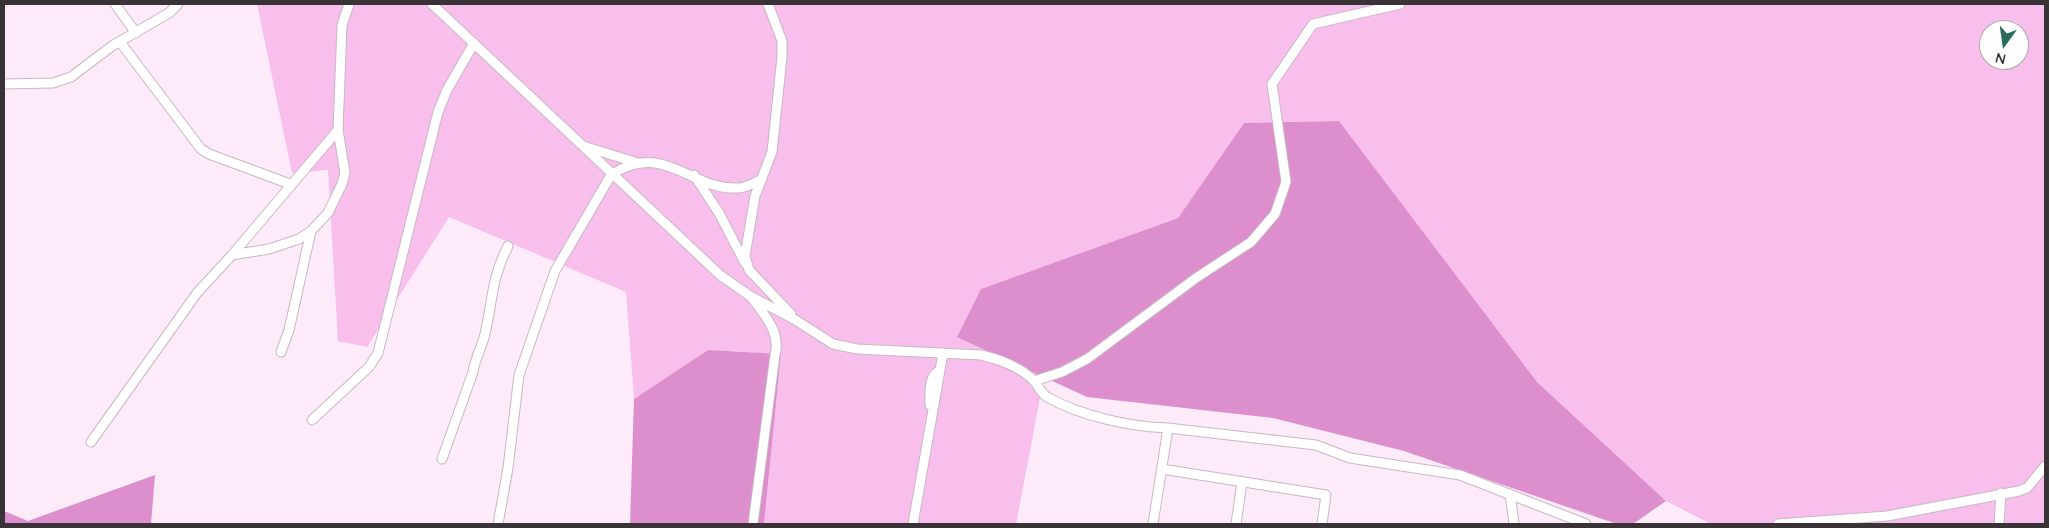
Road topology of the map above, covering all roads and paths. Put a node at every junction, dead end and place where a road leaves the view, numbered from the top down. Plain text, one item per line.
1 (115, 4) edge
2 (178, 4) edge
3 (349, 4) edge
4 (432, 4) edge
5 (768, 4) edge
6 (1400, 4) edge
7 (136, 32) junction
8 (120, 42) junction
9 (474, 43) junction
10 (4, 84) edge
11 (338, 130) junction
12 (580, 146) junction
13 (636, 162) junction
14 (611, 175) junction
15 (694, 176) junction
16 (762, 179) junction
17 (290, 184) junction
18 (311, 231) junction
19 (508, 246) dead end
20 (232, 255) junction
21 (749, 270) junction
22 (750, 296) junction
23 (794, 319) junction
24 (280, 352) dead end
25 (943, 353) junction
26 (940, 371) junction
27 (1034, 381) junction
28 (312, 420) dead end
29 (1168, 428) junction
30 (91, 442) dead end
31 (442, 460) dead end
32 (2045, 466) edge
33 (1162, 469) junction
34 (1242, 482) junction
35 (2001, 493) junction
36 (1510, 494) junction
37 (1573, 522) edge
38 (498, 524) edge
39 (752, 524) edge
40 (908, 524) edge
41 (913, 524) edge
42 (1154, 524) edge
43 (1236, 524) edge
44 (1322, 524) edge
45 (1514, 524) edge
46 (1586, 524) edge
47 (1778, 524) edge
48 (1999, 524) edge

1 - 7 street
2 - 7 street
3 - 11 street
4 - 9 street
5 - 16 street
6 - 27 street
7 - 8 street
8 - 10 street
8 - 17 street
9 - 12 street
9 - 28 street
11 - 17 street
11 - 18 street
12 - 13 street
12 - 14 street
13 - 14 street
13 - 15 street
14 - 22 street
14 - 38 street
15 - 16 street
15 - 21 street
16 - 21 street
17 - 20 street
18 - 20 street
18 - 24 street
19 - 31 street
20 - 30 street
21 - 23 street
22 - 23 street
22 - 39 street
23 - 25 street
25 - 26 street
25 - 27 street
26 - 40 street
26 - 41 street
27 - 29 street
29 - 33 street
29 - 36 street
32 - 35 street
33 - 34 street
33 - 42 street
34 - 43 street
34 - 44 street
35 - 47 street
35 - 48 street
36 - 37 street
36 - 45 street
37 - 46 street

